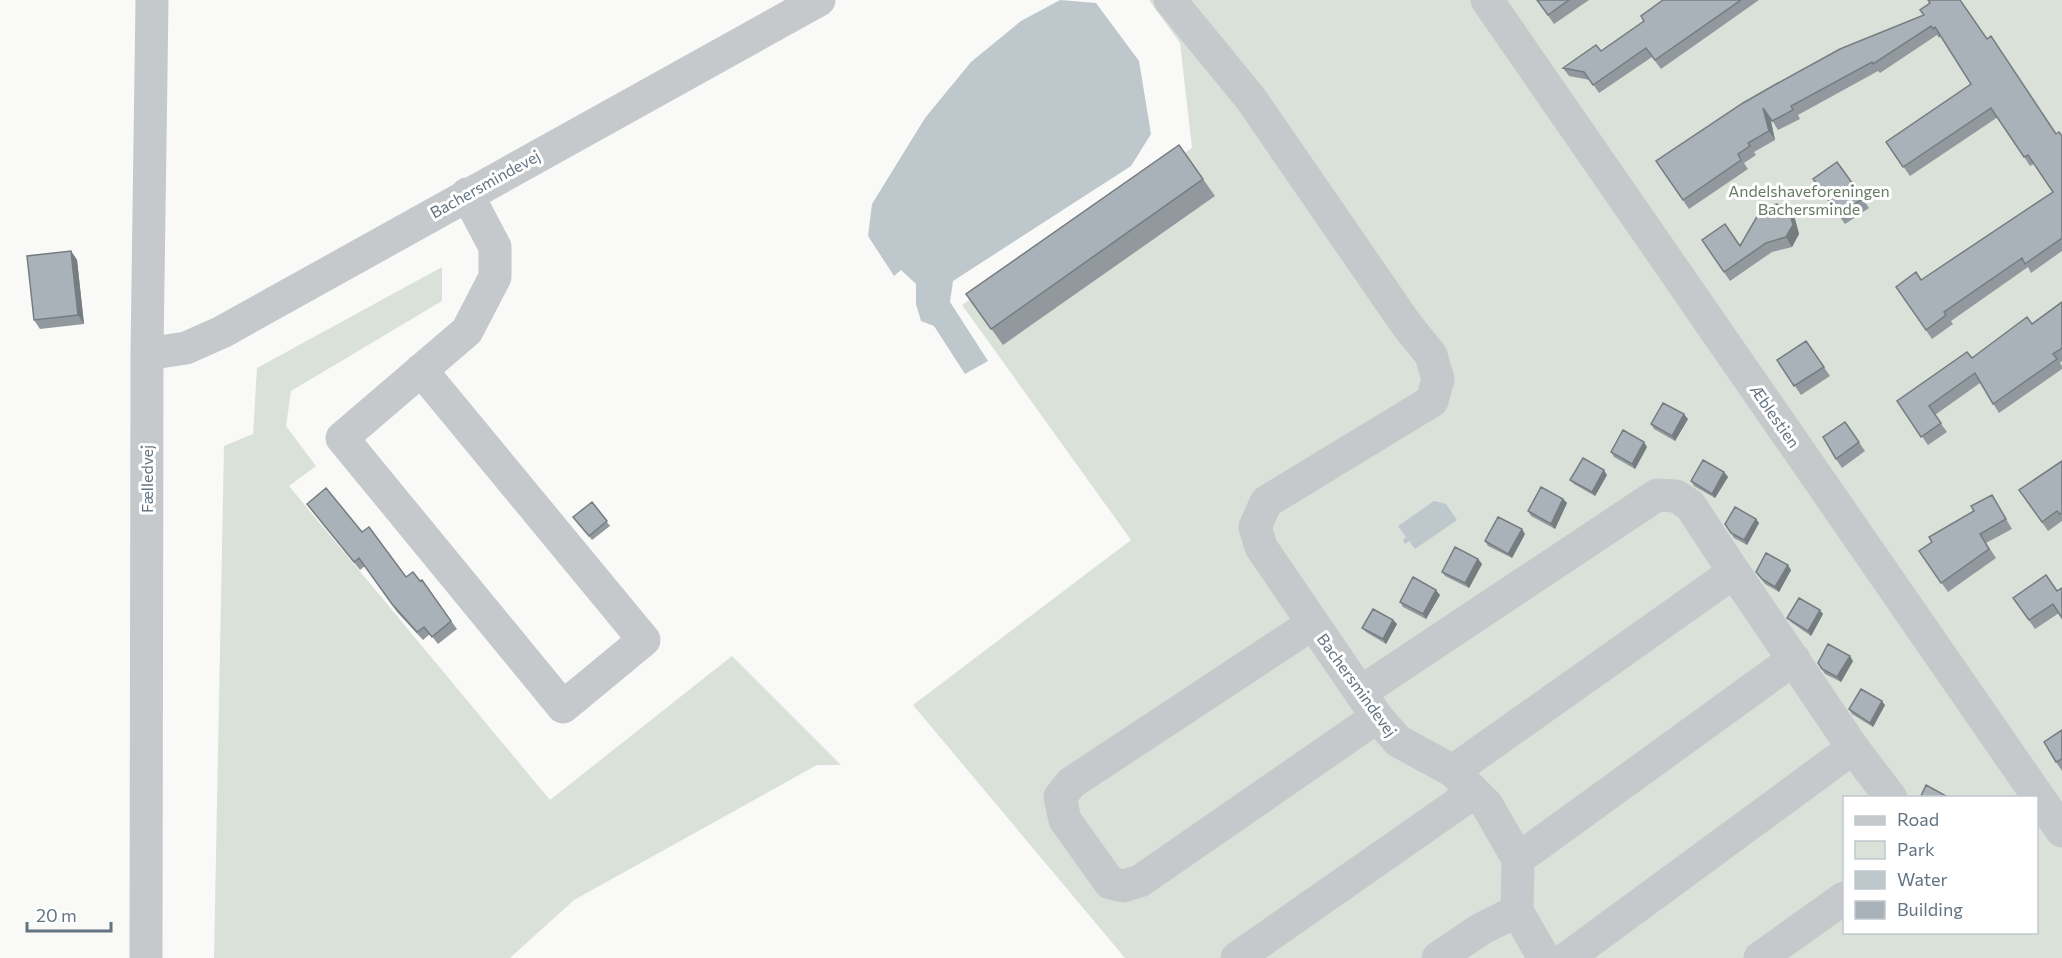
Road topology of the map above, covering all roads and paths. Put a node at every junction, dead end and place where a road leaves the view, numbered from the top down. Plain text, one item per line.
1 (152, 0) edge
2 (819, 0) edge
3 (1170, 0) edge
4 (1487, 0) edge
5 (467, 194) junction
6 (147, 354) junction
7 (421, 370) junction
8 (1734, 572) junction
9 (1312, 624) junction
10 (1794, 659) junction
11 (1369, 705) junction
12 (1853, 748) junction
13 (1463, 782) junction
14 (1889, 796) edge
15 (2038, 796) edge
16 (2038, 796) edge
17 (2062, 831) edge
18 (1518, 859) junction
19 (1843, 899) edge
20 (1517, 911) junction
21 (146, 958) edge
22 (1237, 958) edge
23 (1438, 958) edge
24 (1544, 958) edge
25 (1567, 958) edge
26 (1760, 958) edge

1 - 6 street, Fælledvej
2 - 5 street, Bachersmindevej
3 - 9 street, Bachersmindevej
4 - 15 street, Æblestien
5 - 6 street, Bachersmindevej
5 - 7 street
6 - 21 street, Fælledvej
7 - 7 street
8 - 10 street
8 - 11 street
8 - 13 street
9 - 11 street, Bachersmindevej
9 - 11 street
10 - 12 street
10 - 18 street
11 - 13 street, Bachersmindevej
12 - 14 street
12 - 25 street
13 - 18 street, Bachersmindevej
13 - 22 street
16 - 17 street, Æblestien
18 - 20 street
19 - 26 street
20 - 23 street
20 - 24 street

